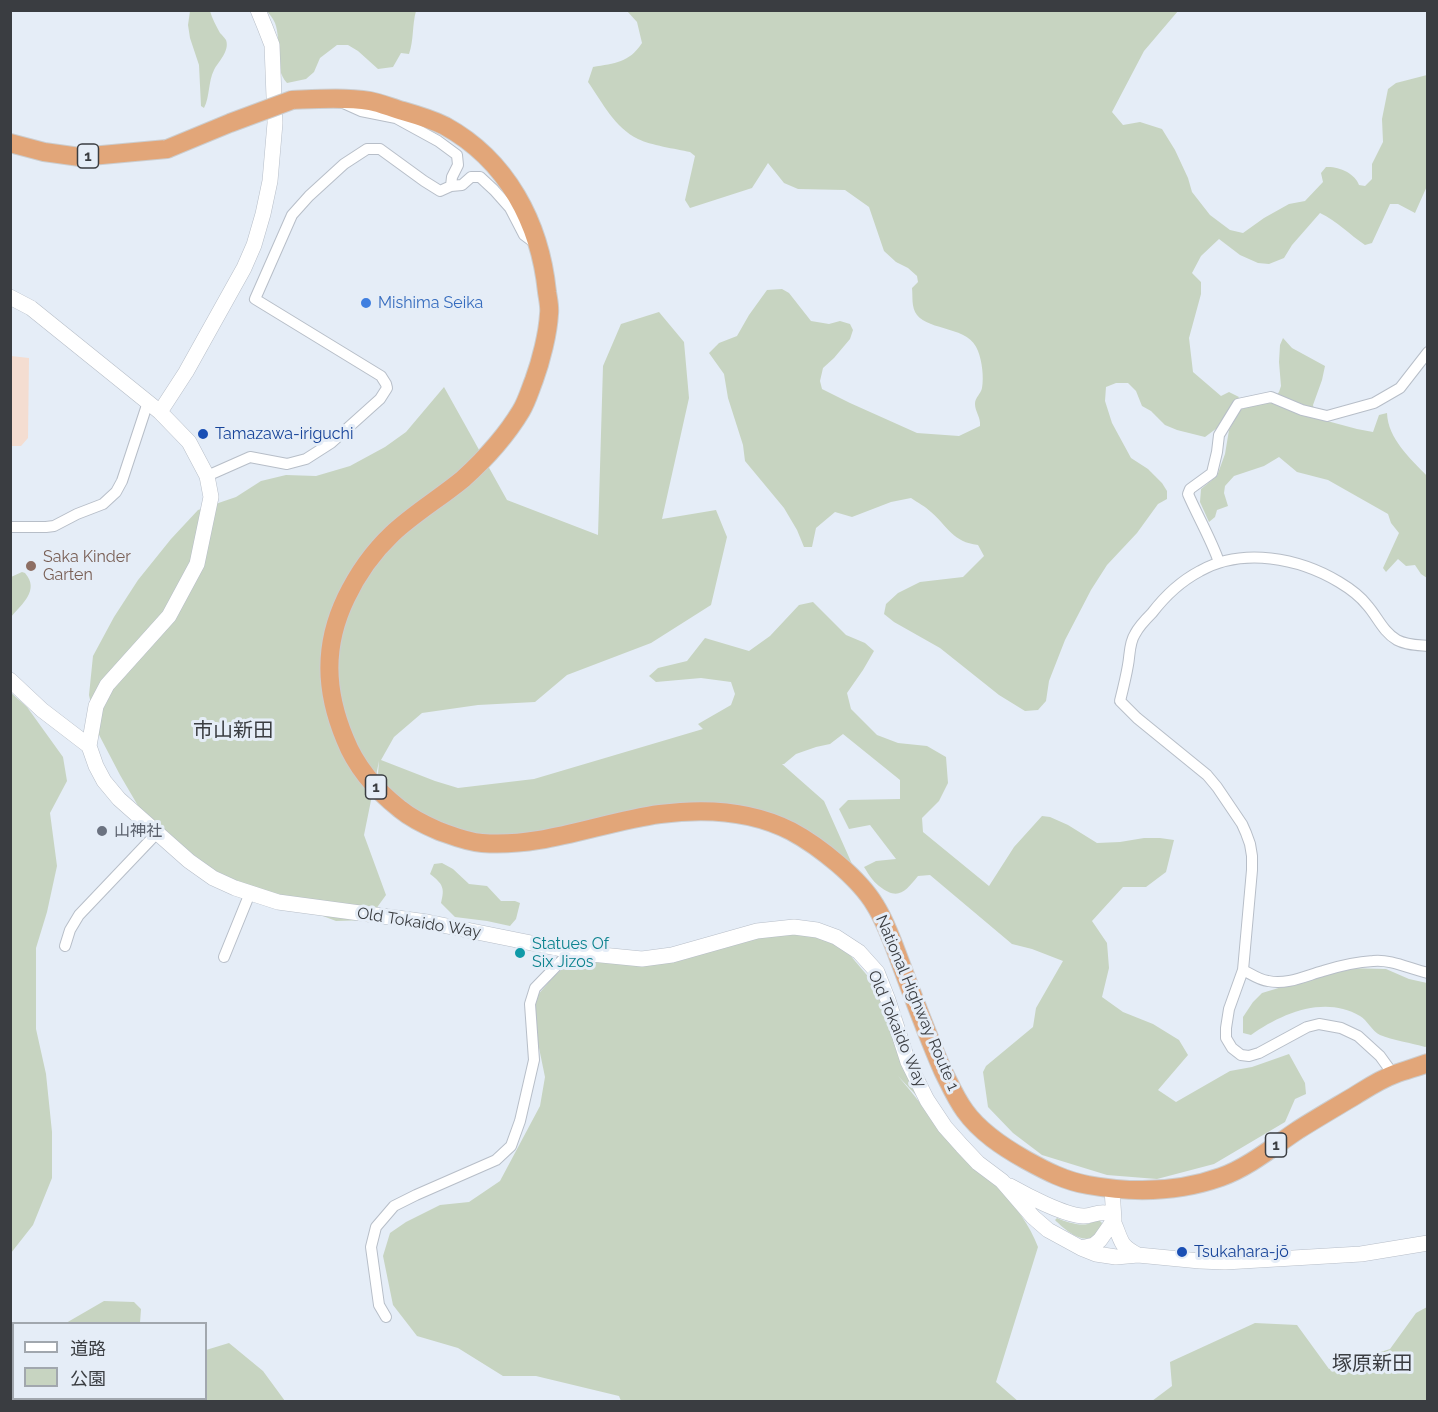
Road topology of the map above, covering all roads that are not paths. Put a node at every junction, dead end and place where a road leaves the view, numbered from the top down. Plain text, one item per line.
1 (258, 10) edge
2 (333, 99) junction
3 (10, 143) edge
4 (451, 186) junction
5 (539, 246) junction
6 (10, 297) edge
7 (1428, 352) edge
8 (148, 402) junction
9 (160, 412) junction
10 (207, 476) junction
11 (10, 527) edge
12 (1219, 562) junction
13 (1428, 646) edge
14 (10, 680) edge
15 (89, 746) junction
16 (157, 833) junction
17 (250, 893) junction
18 (65, 946) dead end
19 (571, 951) junction
20 (224, 957) dead end
21 (1243, 970) junction
22 (1428, 974) edge
23 (1428, 1063) edge
24 (1393, 1074) junction
25 (1002, 1181) junction
26 (1110, 1206) junction
27 (1055, 1207) junction
28 (1048, 1230) junction
29 (1428, 1243) edge
30 (1081, 1248) junction
31 (1138, 1255) junction
32 (387, 1317) dead end

1 - 9 street
2 - 3 highway, National Highway Route 1 / 1, bridge
2 - 4 street
2 - 5 highway, National Highway Route 1 / 1
4 - 5 street
4 - 10 street
5 - 26 highway, National Highway Route 1 / 1
6 - 8 street
7 - 12 street
8 - 9 street
8 - 11 street
9 - 10 street
10 - 15 street
12 - 13 street
12 - 21 street
14 - 15 street
15 - 16 street, Old Tokaido Way
16 - 17 street, Old Tokaido Way
16 - 18 street
17 - 19 street, Old Tokaido Way
17 - 20 street
19 - 25 street, Old Tokaido Way
19 - 32 street
21 - 22 street
21 - 24 street
23 - 24 highway, National Highway Route 1 / 1
24 - 26 highway, National Highway Route 1 / 1
25 - 27 street
25 - 28 street, Old Tokaido Way
26 - 27 street
26 - 30 street
26 - 31 street
27 - 28 street
28 - 30 street, Old Tokaido Way
29 - 31 street, Old Tokaido Way
30 - 31 street, Old Tokaido Way

